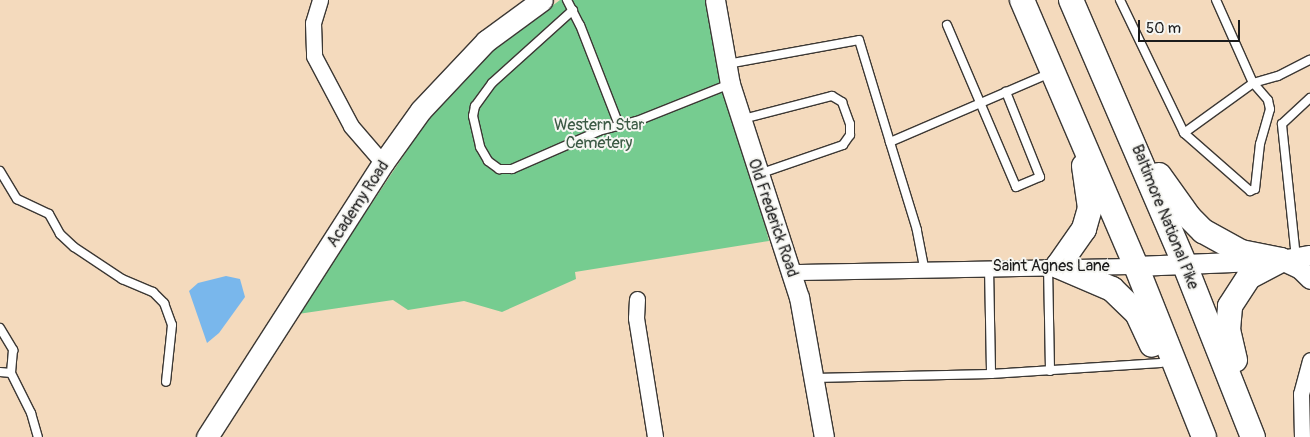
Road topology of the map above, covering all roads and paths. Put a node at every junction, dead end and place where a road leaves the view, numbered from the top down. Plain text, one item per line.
1 (320, 0) edge
2 (542, 0) edge
3 (567, 0) edge
4 (715, 0) edge
5 (1022, 0) edge
6 (1071, 0) edge
7 (1120, 0) edge
8 (1216, 0) edge
9 (572, 10) junction
10 (947, 26) dead end
11 (1310, 60) edge
12 (727, 64) junction
13 (1054, 72) junction
14 (1108, 81) junction
15 (730, 84) junction
16 (1253, 84) junction
17 (1006, 92) junction
18 (1066, 98) junction
19 (1310, 98) edge
20 (980, 103) junction
21 (741, 120) junction
22 (619, 125) junction
23 (1184, 133) junction
24 (890, 142) junction
25 (383, 163) junction
26 (0, 171) edge
27 (758, 174) junction
28 (1296, 258) edge
29 (1184, 263) junction
30 (989, 266) junction
31 (1053, 266) junction
32 (1136, 266) junction
33 (924, 268) junction
34 (792, 272) junction
35 (1310, 279) edge
36 (637, 299) dead end
37 (0, 328) edge
38 (1310, 360) edge
39 (1161, 363) junction
40 (1050, 371) junction
41 (0, 372) edge
42 (11, 373) junction
43 (992, 374) junction
44 (814, 378) junction
45 (166, 382) dead end
46 (1251, 431) edge
47 (38, 437) edge
48 (207, 437) edge
49 (655, 437) edge
50 (824, 437) edge
51 (1196, 437) edge
52 (1204, 437) edge
53 (1302, 437) edge

1 - 25 street
2 - 25 main road, Academy Road
3 - 9 lane
4 - 12 street, Old Frederick Road
5 - 13 main road
6 - 14 main road, Baltimore National Pike
7 - 23 lane
8 - 16 lane
9 - 22 lane
9 - 22 lane
10 - 20 lane
11 - 16 lane
12 - 15 street, Old Frederick Road
12 - 24 lane
13 - 17 lane
13 - 18 main road
14 - 28 main road
14 - 29 main road, Baltimore National Pike
15 - 21 street, Old Frederick Road
15 - 22 lane
16 - 23 lane
16 - 23 lane
17 - 20 lane
17 - 20 lane
18 - 31 main road
18 - 32 main road
19 - 28 lane
20 - 24 lane
21 - 27 street, Old Frederick Road
21 - 27 lane
24 - 33 lane
25 - 48 main road, Academy Road
26 - 45 lane
27 - 34 street, Old Frederick Road
28 - 29 street, Saint Agnes Lane
28 - 35 street
28 - 46 main road
29 - 32 street, Saint Agnes Lane
29 - 46 main road, Baltimore National Pike
30 - 31 street, Saint Agnes Lane
30 - 33 street, Saint Agnes Lane
30 - 43 lane
31 - 32 street, Saint Agnes Lane
31 - 39 main road
31 - 40 lane
32 - 52 main road
33 - 34 street, Saint Agnes Lane
34 - 44 street, Old Frederick Road
36 - 49 street
37 - 42 lane
38 - 53 street
39 - 40 lane
39 - 51 main road
40 - 43 lane
41 - 42 lane
42 - 47 lane
43 - 44 lane
44 - 50 street, Old Frederick Road

